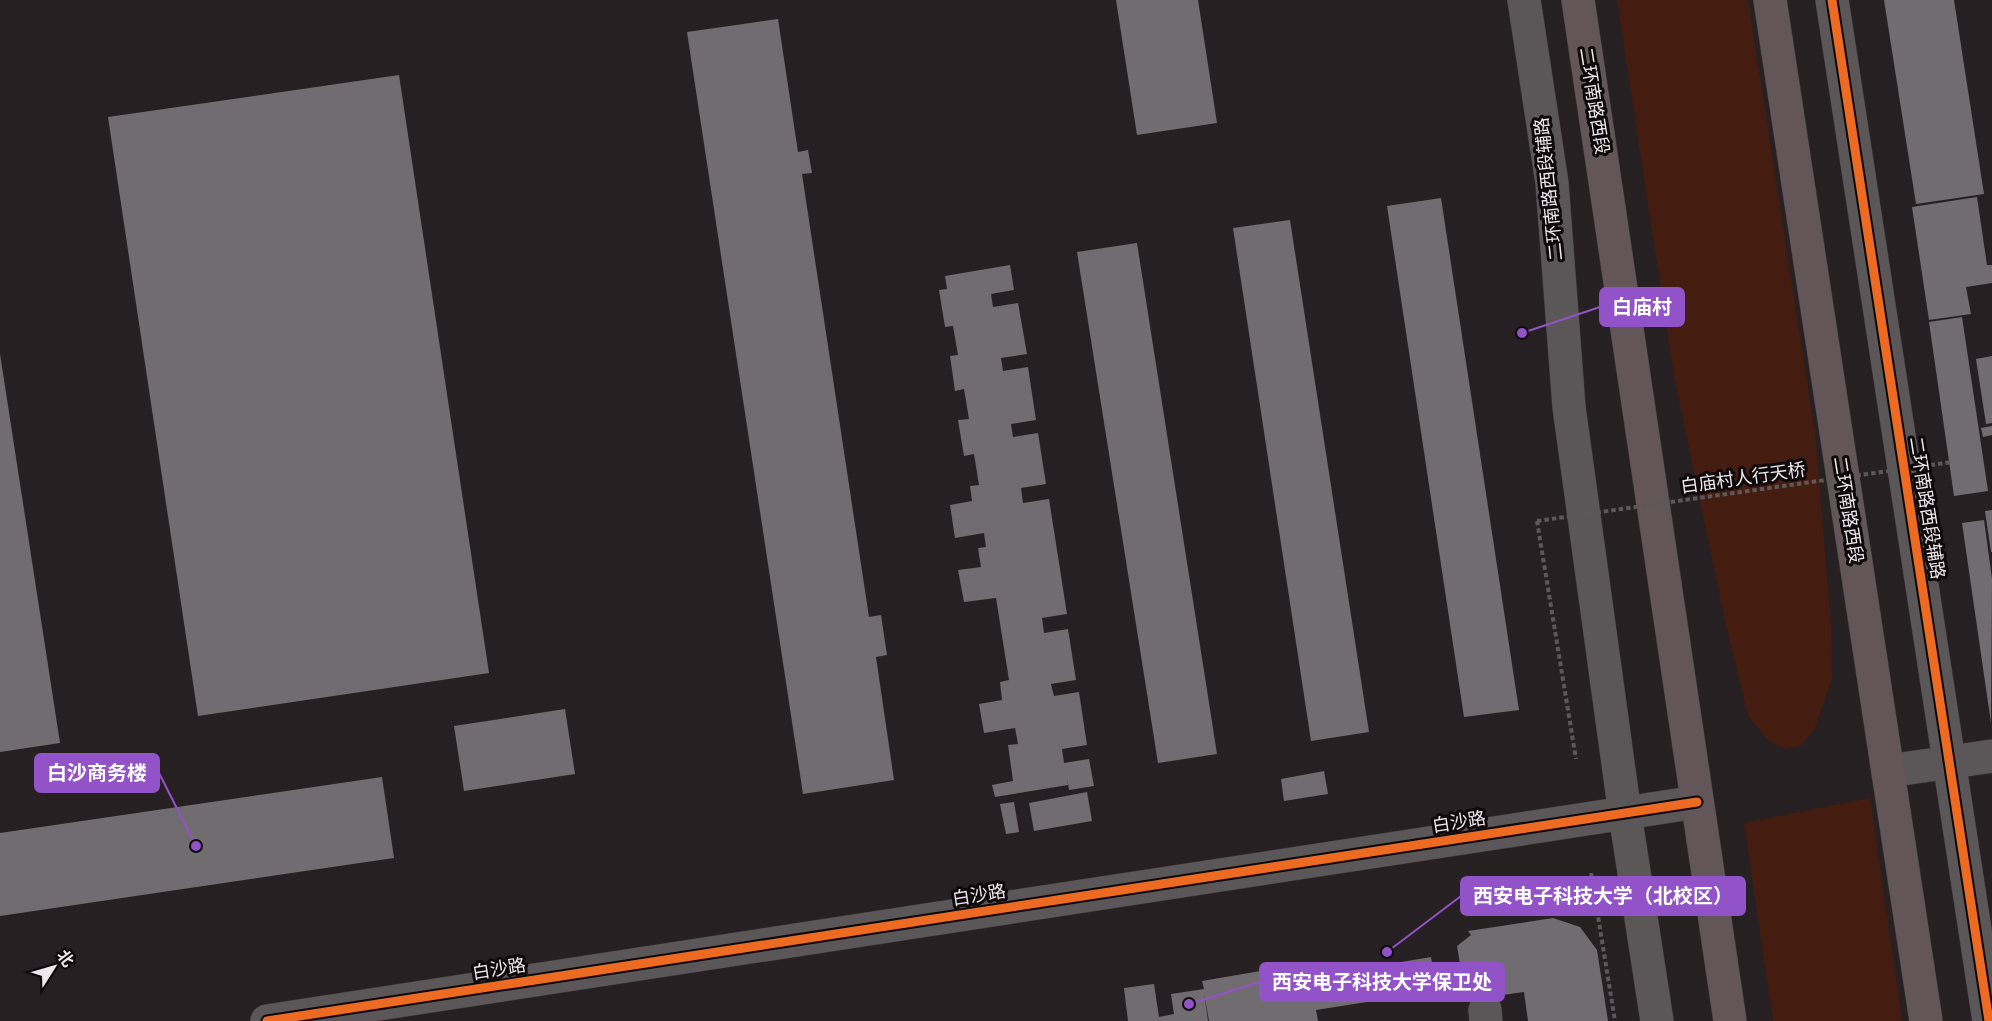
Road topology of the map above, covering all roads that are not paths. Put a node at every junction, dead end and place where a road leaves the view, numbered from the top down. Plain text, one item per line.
1 (1524, 0) edge
2 (1578, 0) edge
3 (1770, 0) edge
4 (1832, 0) edge
5 (1992, 756) edge
6 (1949, 762) junction
7 (1888, 771) junction
8 (1696, 802) junction
9 (1625, 814) junction
10 (267, 1021) edge
11 (1657, 1021) edge
12 (1730, 1021) edge
13 (1926, 1021) edge
14 (1989, 1021) edge

1 - 9 street, 二环南路西段辅路
2 - 8 highway, 二环南路西段
3 - 7 highway, 二环南路西段
4 - 6 street, 二环南路西段辅路
5 - 6 street
6 - 7 street
6 - 14 street, 二环南路西段辅路
7 - 13 highway, 二环南路西段
8 - 9 street, 白沙路
8 - 12 highway, 二环南路西段
9 - 10 street, 白沙路
9 - 11 street, 二环南路西段辅路

